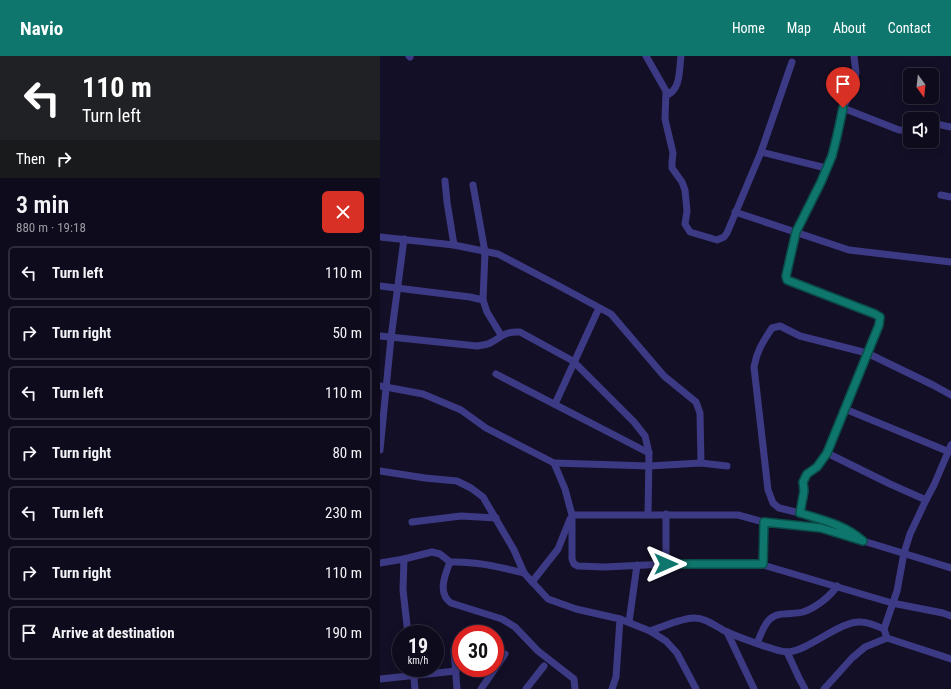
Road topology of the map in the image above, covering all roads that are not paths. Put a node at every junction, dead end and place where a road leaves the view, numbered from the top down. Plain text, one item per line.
1 (646, 56) edge
2 (681, 56) edge
3 (854, 56) edge
4 (792, 62) dead end
5 (667, 95) junction
6 (843, 108) junction
7 (939, 124) edge
8 (951, 127) edge
9 (903, 130) edge
10 (760, 152) junction
11 (826, 168) junction
12 (445, 181) dead end
13 (473, 185) dead end
14 (941, 195) dead end
15 (951, 197) edge
16 (735, 212) junction
17 (796, 232) junction
18 (380, 237) edge
19 (404, 240) junction
20 (454, 245) junction
21 (485, 252) junction
22 (951, 262) edge
23 (380, 286) edge
24 (398, 289) junction
25 (483, 300) junction
26 (599, 308) junction
27 (501, 335) junction
28 (380, 336) edge
29 (391, 338) junction
30 (867, 353) junction
31 (573, 362) junction
32 (496, 374) dead end
33 (383, 386) edge
34 (951, 395) edge
35 (555, 404) junction
36 (845, 409) junction
37 (381, 438) edge
38 (949, 448) edge
39 (380, 450) edge
40 (649, 453) junction
41 (827, 453) junction
42 (554, 463) junction
43 (701, 463) junction
44 (649, 466) junction
45 (727, 466) dead end
46 (380, 471) edge
47 (926, 500) junction
48 (800, 513) junction
49 (648, 514) junction
50 (666, 514) junction
51 (572, 515) junction
52 (496, 518) junction
53 (412, 522) dead end
54 (764, 522) junction
55 (863, 541) junction
56 (904, 553) junction
57 (404, 559) junction
58 (450, 562) junction
59 (380, 563) edge
60 (666, 564) junction
61 (763, 564) junction
62 (637, 565) junction
63 (951, 568) edge
64 (524, 573) junction
65 (532, 582) junction
66 (837, 586) junction
67 (892, 603) junction
68 (951, 616) edge
69 (620, 619) junction
70 (629, 622) junction
71 (407, 625) edge
72 (884, 629) junction
73 (650, 631) junction
74 (727, 632) junction
75 (887, 638) junction
76 (757, 643) junction
77 (787, 652) junction
78 (505, 654) dead end
79 (951, 659) edge
80 (544, 666) dead end
81 (403, 677) edge
82 (414, 677) edge
83 (456, 677) edge
84 (380, 679) edge
85 (415, 689) edge
86 (457, 689) edge
87 (481, 689) edge
88 (526, 689) edge
89 (575, 689) edge
90 (612, 689) edge
91 (696, 689) edge
92 (754, 689) edge
93 (805, 689) edge
94 (824, 689) edge

1 - 5 street
2 - 5 street
3 - 6 street
4 - 10 street
5 - 16 street
6 - 9 street
6 - 11 street
7 - 8 street
10 - 11 street
10 - 16 street
11 - 17 street
12 - 20 street
13 - 21 street
14 - 15 street
16 - 17 street
17 - 22 street
17 - 30 street
18 - 19 street
19 - 20 street
19 - 24 street
20 - 21 street
21 - 25 street
21 - 26 street
23 - 24 street
24 - 25 street
24 - 29 street
25 - 27 street
26 - 31 street
26 - 43 street
27 - 29 street
27 - 31 street
28 - 29 street
29 - 33 street
30 - 34 street
30 - 36 street
30 - 48 street
31 - 35 street
31 - 40 street
32 - 35 street
33 - 37 street
33 - 42 street
35 - 40 street
36 - 38 street
36 - 41 street
37 - 39 street
38 - 47 street
40 - 44 street
41 - 47 street
41 - 48 street
42 - 44 street
42 - 51 street
43 - 44 street
43 - 45 street
44 - 49 street
46 - 52 street
47 - 56 street
48 - 55 street
49 - 50 street
49 - 51 street
50 - 54 street
50 - 60 street
51 - 62 street
51 - 65 street
52 - 53 street
52 - 64 street
54 - 55 street
54 - 61 street
55 - 56 street
56 - 63 street
56 - 67 street
57 - 58 street
57 - 59 street
57 - 71 street
58 - 64 street
58 - 89 street
60 - 61 street
60 - 62 street
61 - 66 street
62 - 70 street
64 - 65 street
65 - 69 street
66 - 67 street
66 - 76 street
67 - 68 street
67 - 72 street
69 - 70 street
69 - 90 street
70 - 73 street
72 - 75 street
72 - 77 street
73 - 74 street
73 - 91 street
74 - 76 street
74 - 92 street
75 - 79 street
75 - 94 street
76 - 77 street
77 - 93 street
78 - 87 street
80 - 88 street
81 - 84 street
82 - 85 street
83 - 86 street

